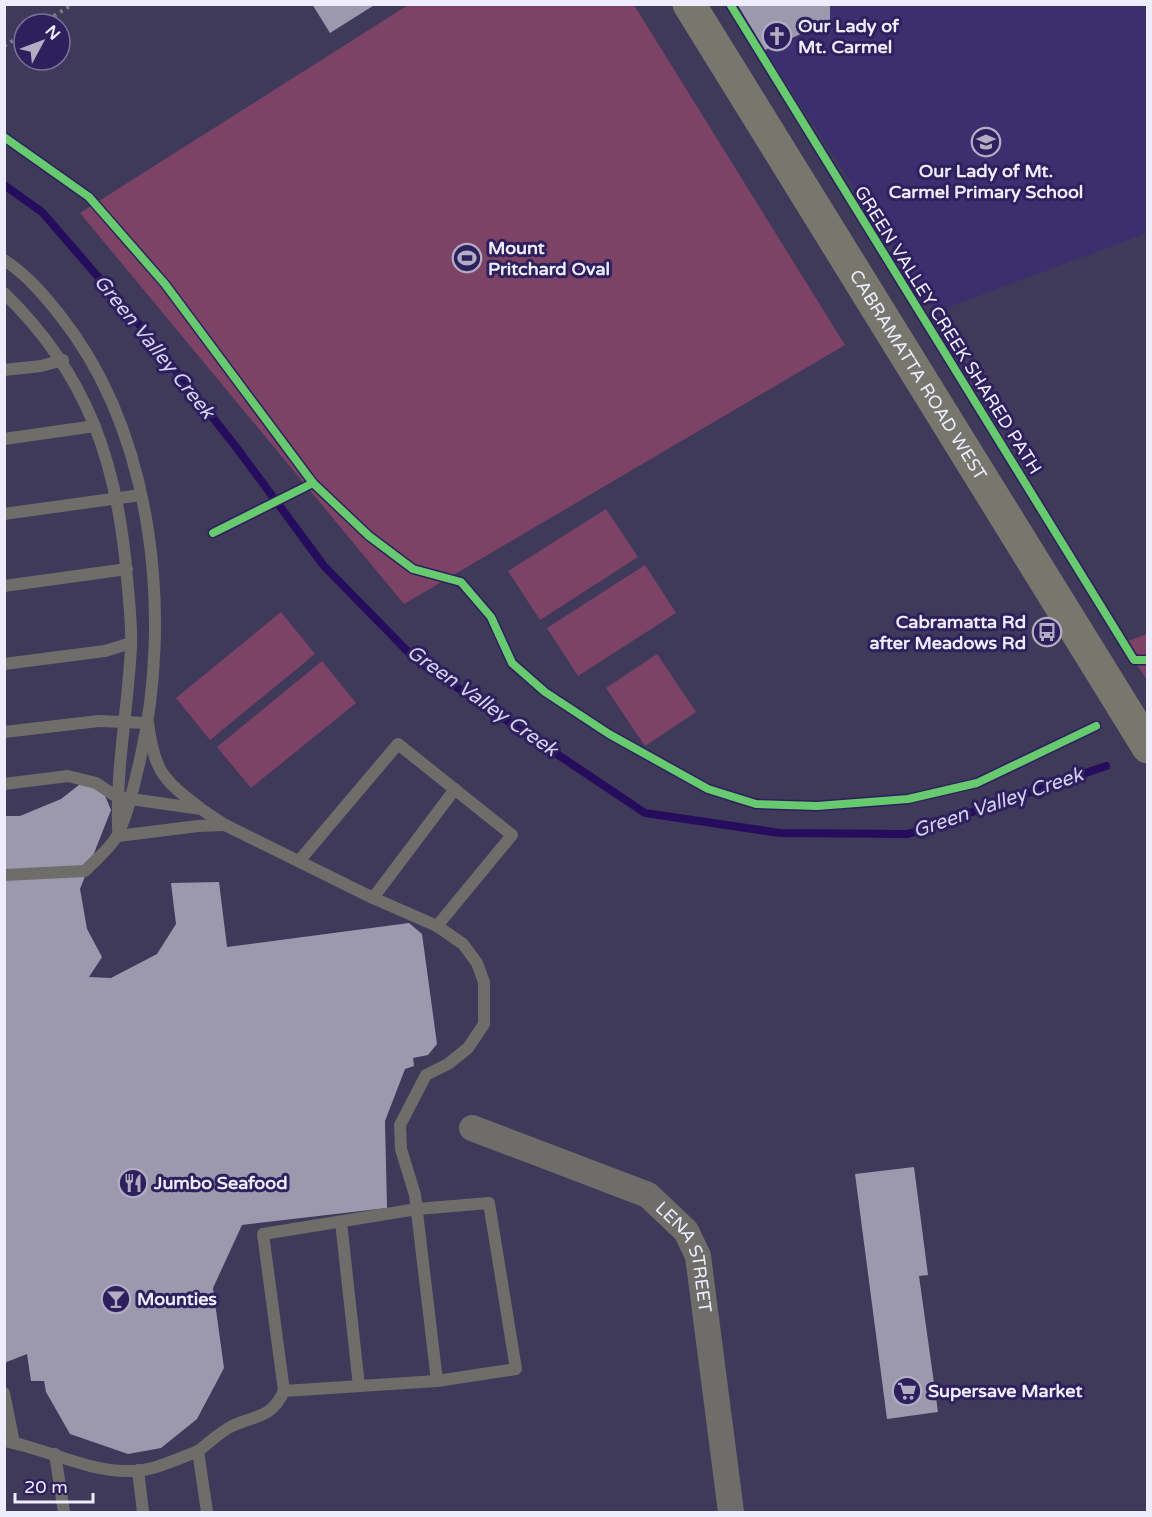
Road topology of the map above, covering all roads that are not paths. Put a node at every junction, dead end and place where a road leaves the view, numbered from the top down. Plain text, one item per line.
1 (689, 4) edge
2 (6, 264) edge
3 (4, 293) edge
4 (63, 360) junction
5 (4, 370) edge
6 (95, 426) junction
7 (4, 439) edge
8 (141, 495) junction
9 (117, 497) junction
10 (4, 514) edge
11 (127, 569) junction
12 (4, 586) edge
13 (131, 643) junction
14 (4, 664) edge
15 (123, 720) junction
16 (148, 723) junction
17 (4, 732) edge
18 (1148, 747) edge
19 (4, 784) edge
20 (454, 789) junction
21 (117, 797) junction
22 (131, 799) junction
23 (201, 809) junction
24 (225, 825) junction
25 (118, 836) junction
26 (299, 861) junction
27 (4, 875) edge
28 (373, 898) junction
29 (437, 926) junction
30 (472, 1128) dead end
31 (417, 1209) junction
32 (341, 1222) junction
33 (437, 1381) junction
34 (359, 1386) junction
35 (284, 1391) junction
36 (4, 1394) edge
37 (9, 1442) edge
38 (198, 1451) junction
39 (55, 1454) junction
40 (138, 1470) junction
41 (64, 1512) edge
42 (143, 1512) edge
43 (207, 1512) edge
44 (731, 1512) edge

1 - 18 main road, CABRAMATTA ROAD WEST
2 - 8 lane
3 - 4 lane
4 - 5 lane
4 - 6 lane
6 - 7 lane
6 - 9 lane
8 - 9 lane
8 - 16 lane
9 - 10 lane
9 - 11 lane
11 - 12 lane
11 - 13 lane
13 - 14 lane
13 - 15 lane
15 - 16 lane
15 - 17 lane
15 - 21 lane
16 - 22 lane
16 - 23 lane
19 - 21 lane
20 - 26 lane
20 - 28 lane
20 - 29 lane
21 - 22 lane
21 - 25 lane
22 - 23 lane
22 - 25 lane
23 - 24 lane
24 - 25 lane
24 - 26 lane
25 - 27 lane
26 - 28 lane
28 - 29 lane
29 - 31 lane
30 - 44 street, LENA STREET
31 - 32 lane
31 - 33 lane
31 - 33 lane
32 - 34 lane
32 - 35 lane
33 - 34 lane
34 - 35 lane
35 - 38 lane
36 - 37 lane
37 - 39 lane
38 - 40 lane
38 - 43 lane
39 - 40 lane
39 - 41 lane
40 - 42 lane

